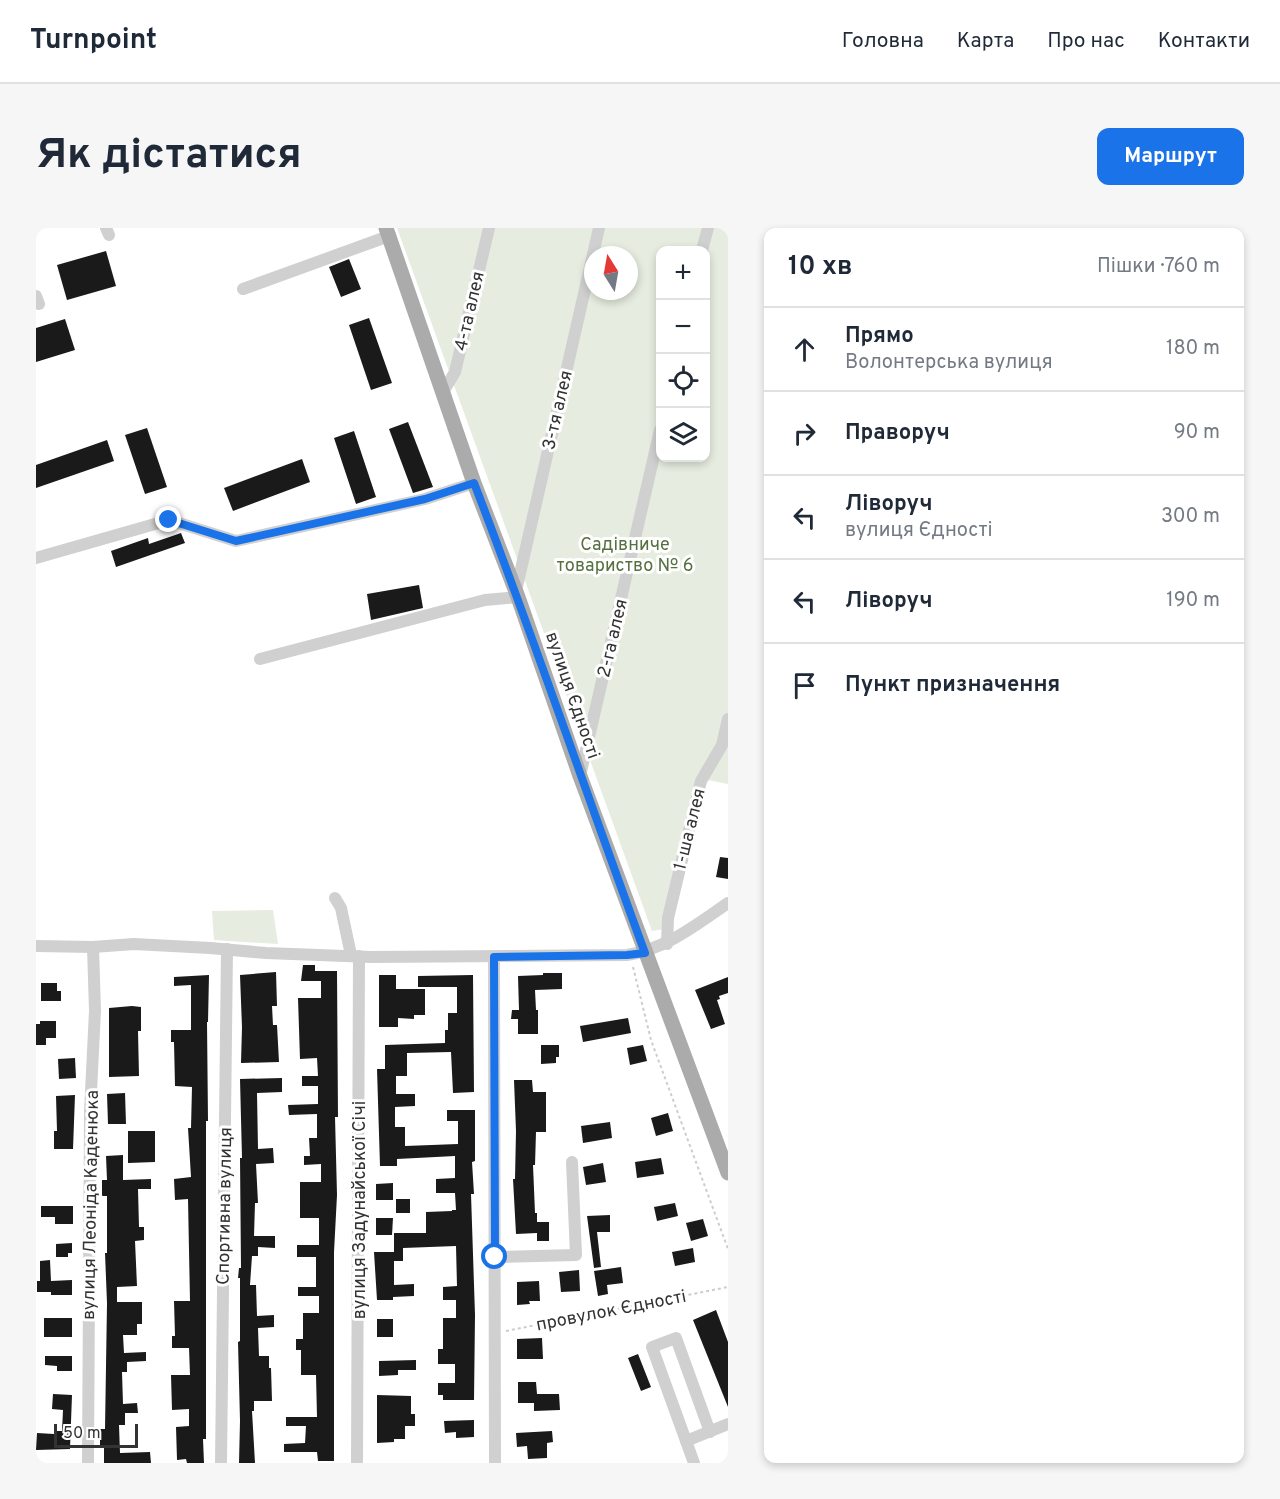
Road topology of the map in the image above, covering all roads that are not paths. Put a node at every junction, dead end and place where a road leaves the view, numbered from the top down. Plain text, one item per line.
1 (489, 228) edge
2 (599, 228) edge
3 (708, 228) edge
4 (388, 232) edge
5 (703, 246) edge
6 (243, 289) dead end
7 (443, 392) junction
8 (656, 447) edge
9 (474, 483) junction
10 (36, 558) edge
11 (517, 594) junction
12 (260, 659) dead end
13 (728, 719) edge
14 (580, 776) junction
15 (335, 898) dead end
16 (728, 903) edge
17 (667, 944) junction
18 (36, 946) edge
19 (93, 947) junction
20 (226, 949) junction
21 (645, 953) junction
22 (355, 956) junction
23 (494, 957) junction
24 (572, 1162) dead end
25 (728, 1173) edge
26 (495, 1257) junction
27 (728, 1424) edge
28 (710, 1432) junction
29 (686, 1441) junction
30 (88, 1463) edge
31 (221, 1463) edge
32 (357, 1463) edge
33 (495, 1463) edge
34 (694, 1463) edge

1 - 7 street, 4-та алея
2 - 11 street, 3-тя алея
3 - 5 street
4 - 6 street
4 - 7 main road, вулиця Єдності
7 - 9 main road, вулиця Єдності
8 - 14 street, 2-га алея
9 - 10 street
9 - 11 main road, вулиця Єдності
11 - 12 street
11 - 14 main road, вулиця Єдності
13 - 17 street, 1-ша алея
14 - 21 main road, вулиця Єдності
15 - 22 street, вулиця Задунайської Січі
16 - 17 street
17 - 21 street
18 - 19 street
19 - 20 street
19 - 30 street, вулиця Леоніда Каденюка
20 - 22 street
20 - 31 street, Спортивна вулиця
21 - 23 street
21 - 25 main road, вулиця Єдності
22 - 23 street
22 - 32 street, вулиця Задунайської Січі
23 - 26 street
24 - 26 street
26 - 33 street
27 - 28 street
28 - 29 street
28 - 29 street
29 - 34 street

